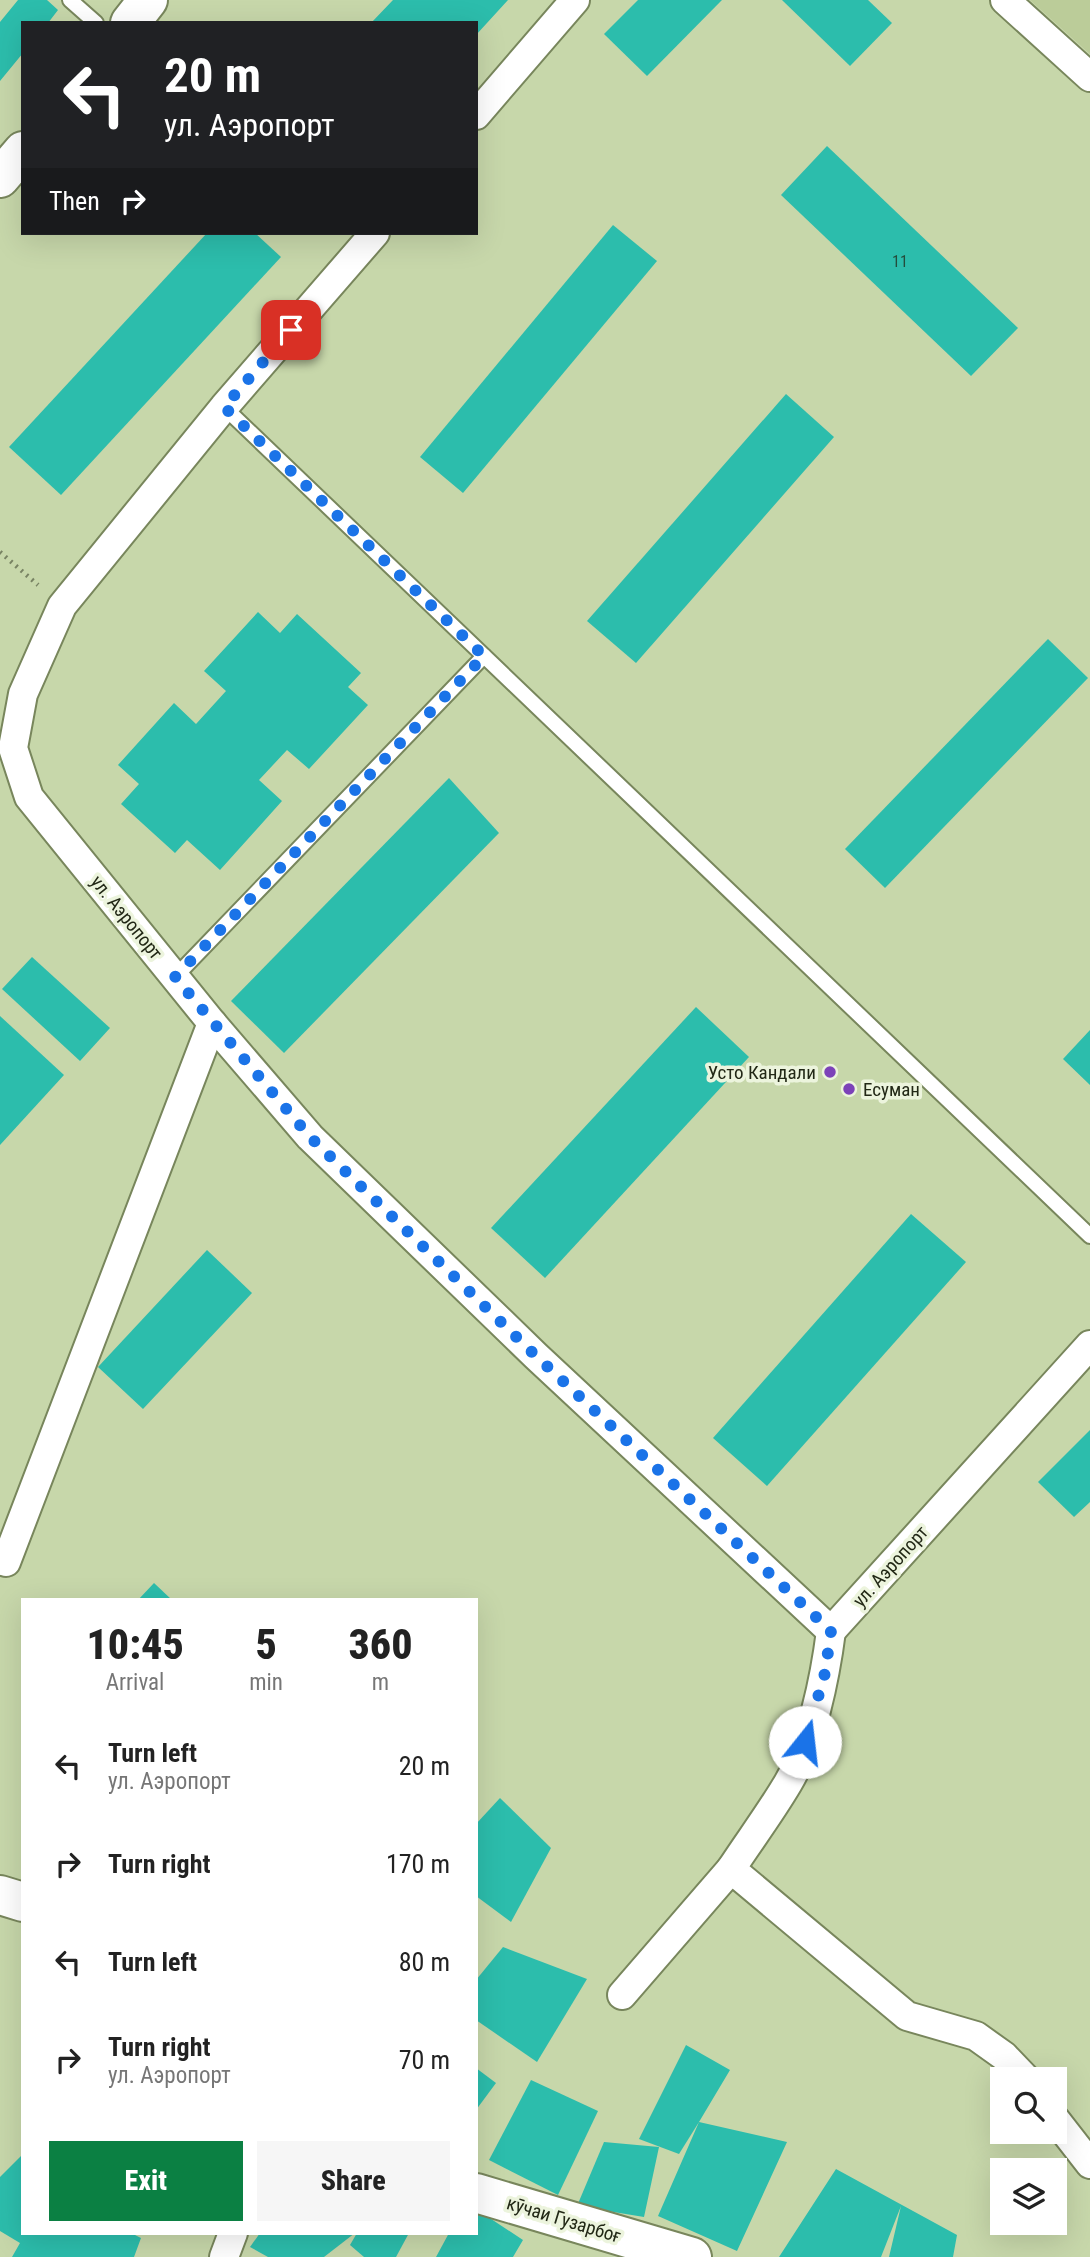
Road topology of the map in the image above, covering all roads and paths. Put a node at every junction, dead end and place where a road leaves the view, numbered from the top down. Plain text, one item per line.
1 (70, 0) edge
2 (148, 0) edge
3 (575, 0) edge
4 (1005, 0) edge
5 (94, 21) edge
6 (132, 21) edge
7 (1090, 76) edge
8 (478, 113) edge
9 (21, 153) edge
10 (0, 178) edge
11 (372, 235) edge
12 (224, 407) junction
13 (0, 552) edge
14 (62, 606) junction
15 (484, 656) junction
16 (175, 977) junction
17 (212, 1023) junction
18 (1090, 1236) edge
19 (1090, 1345) edge
20 (6, 1562) dead end
21 (831, 1631) junction
22 (731, 1869) junction
23 (0, 1895) edge
24 (21, 1901) edge
25 (622, 1995) dead end
26 (1015, 2067) edge
27 (1067, 2134) edge
28 (1090, 2164) edge
29 (478, 2194) edge
30 (232, 2235) edge
31 (224, 2257) edge
32 (692, 2257) edge

1 - 5 lane
2 - 6 street
3 - 8 street
4 - 7 street
9 - 10 street
11 - 12 street, ул. Аэропорт
12 - 14 street, ул. Аэропорт
12 - 15 lane
13 - 14 path
14 - 16 street, ул. Аэропорт
15 - 16 lane
15 - 18 lane
16 - 17 street, ул. Аэропорт
17 - 20 street
17 - 21 street, ул. Аэропорт
19 - 21 street, ул. Аэропорт
21 - 22 street
22 - 25 street
22 - 26 street
23 - 24 street
27 - 28 street
29 - 32 street, кӯчаи Гузарбоғ
30 - 31 street

